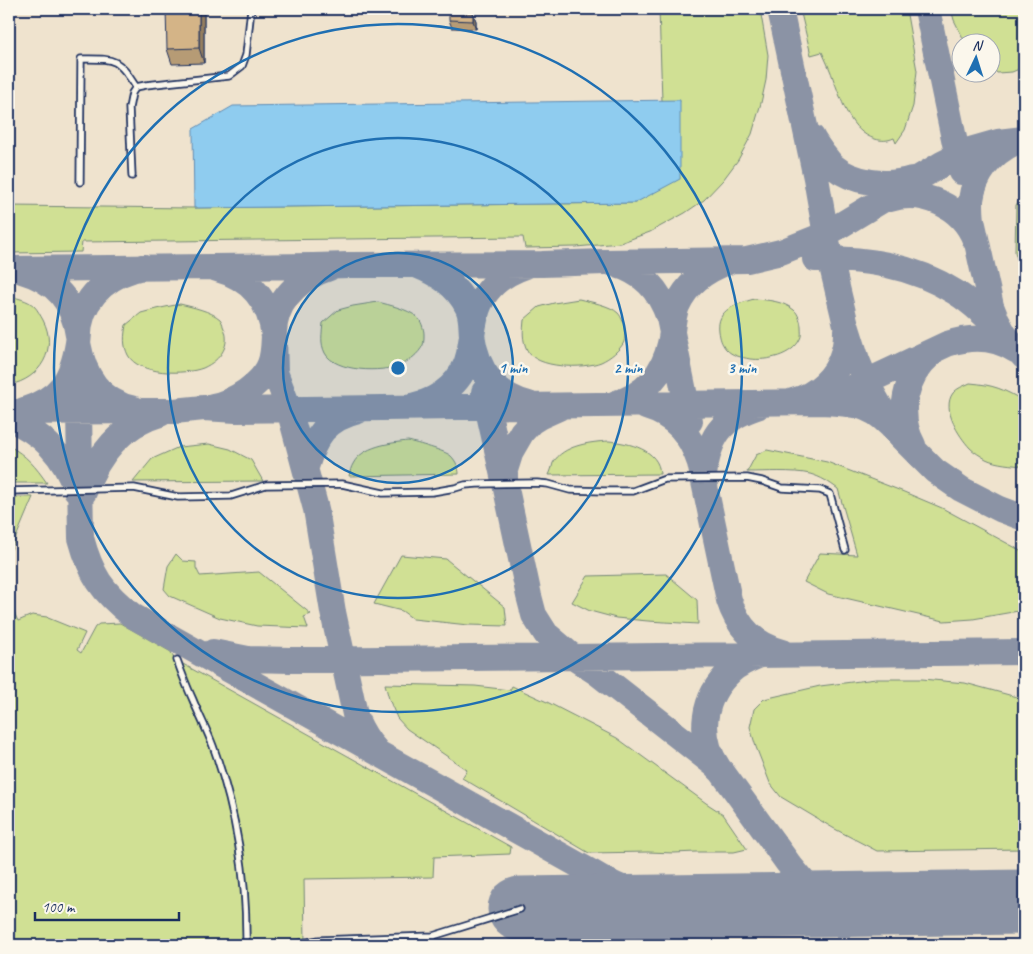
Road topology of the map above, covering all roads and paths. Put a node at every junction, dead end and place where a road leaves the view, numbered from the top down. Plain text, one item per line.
1 (252, 9) edge
2 (136, 87) junction
3 (132, 176) dead end
4 (80, 182) dead end
5 (9, 491) edge
6 (845, 550) dead end
7 (177, 660) dead end
8 (520, 908) dead end
9 (433, 936) junction
10 (246, 945) edge
11 (291, 945) edge
12 (433, 945) edge

1 - 2 lane
2 - 3 lane
2 - 4 lane
5 - 6 lane
7 - 10 lane
8 - 9 lane
9 - 11 lane
9 - 12 lane

